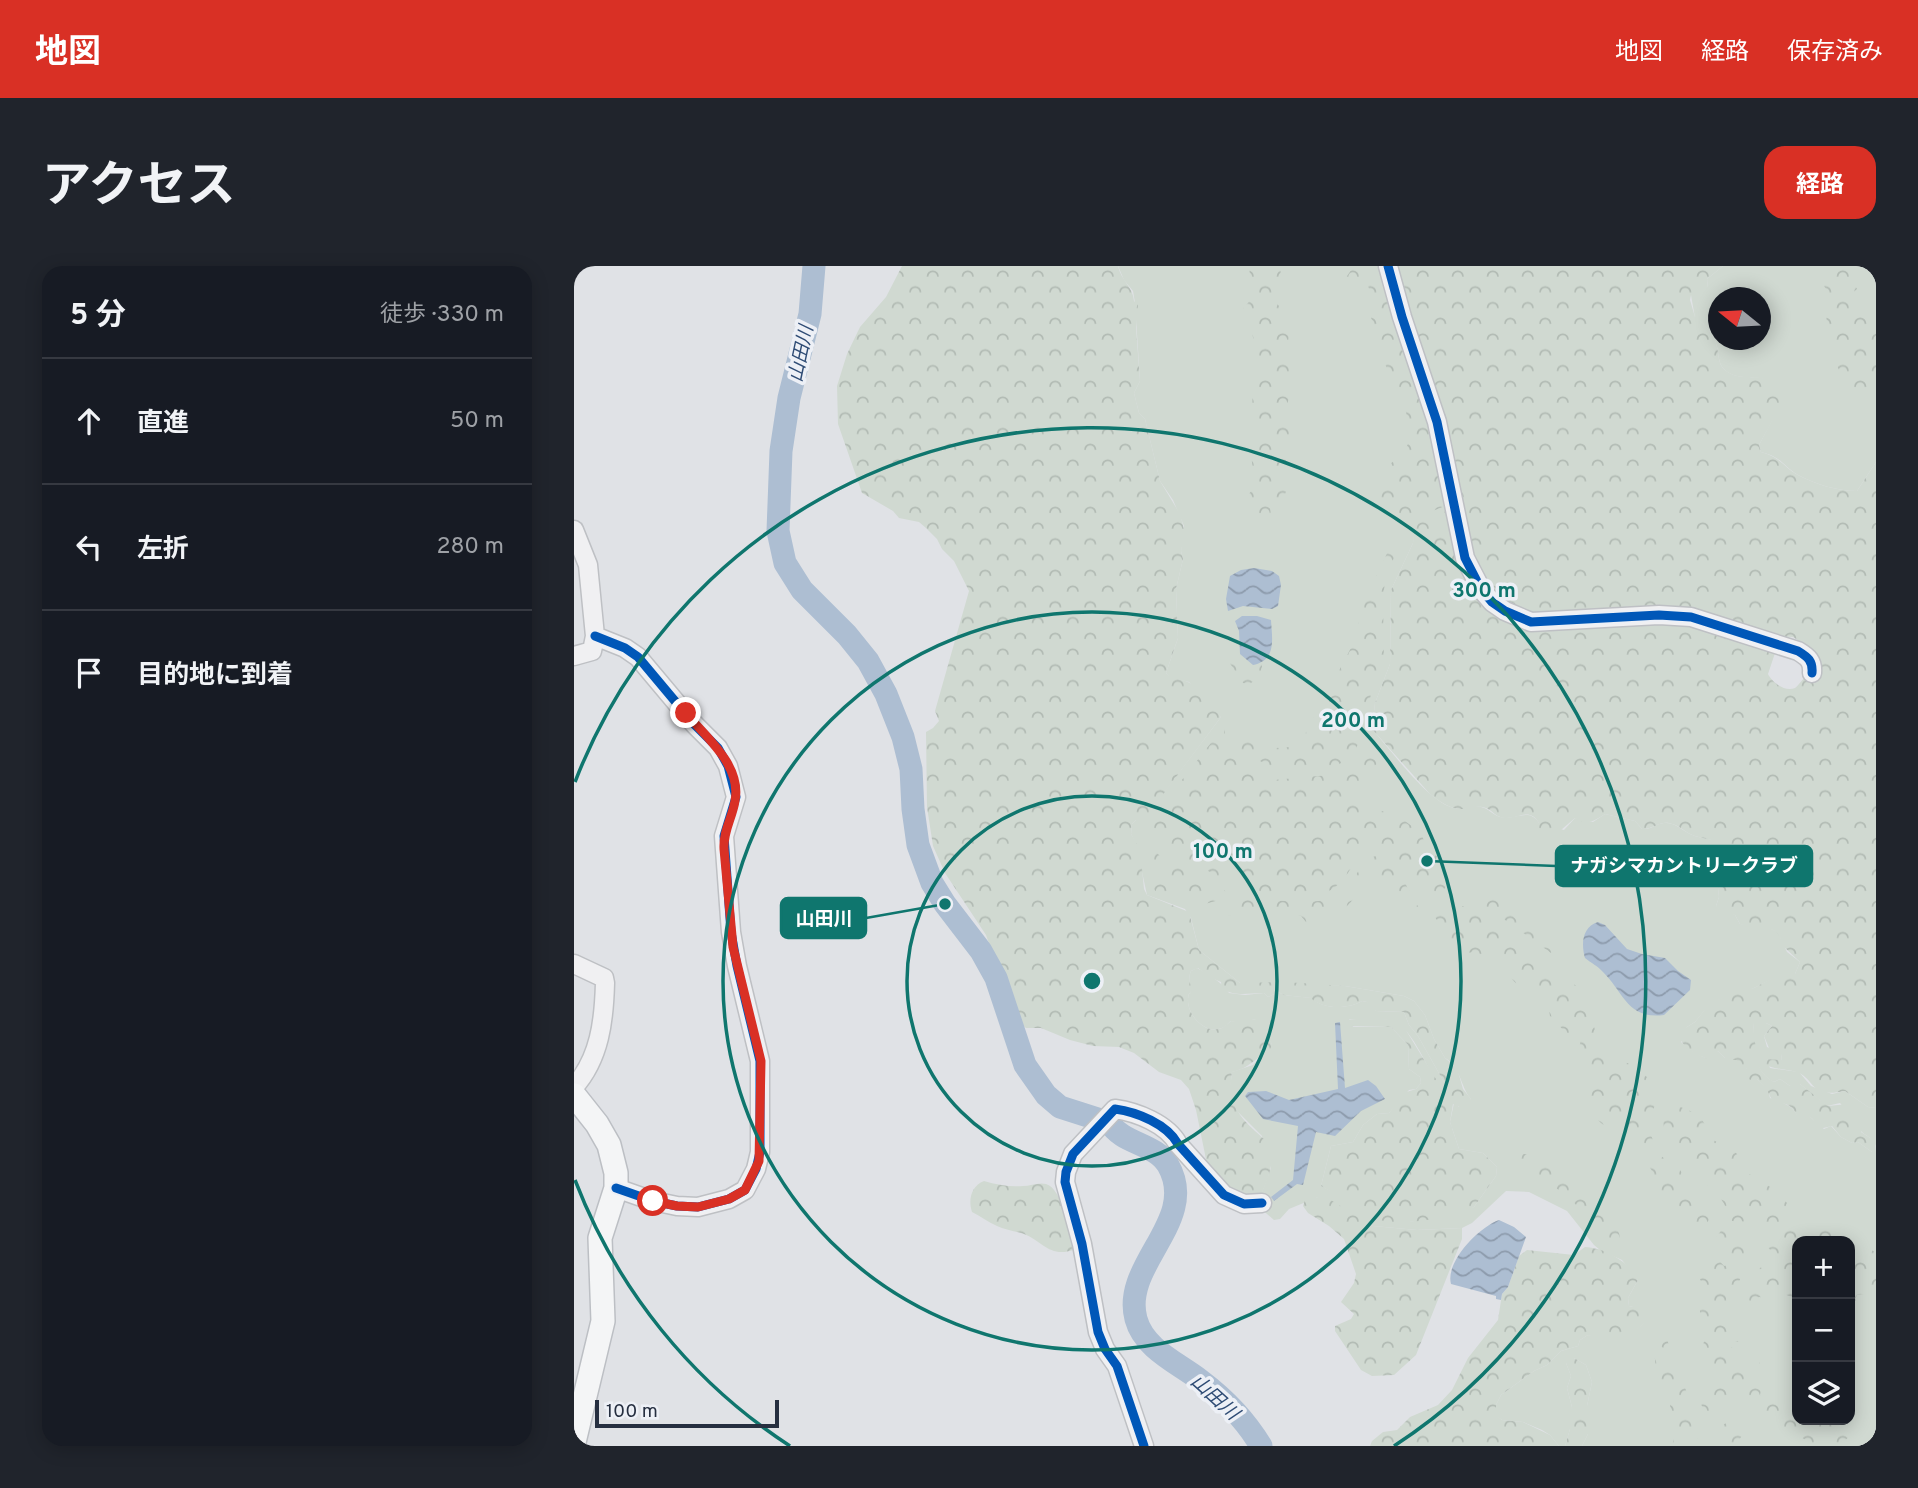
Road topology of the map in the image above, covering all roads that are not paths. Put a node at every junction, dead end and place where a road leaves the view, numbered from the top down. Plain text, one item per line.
1 (1388, 266) edge
2 (574, 530) edge
3 (594, 636) junction
4 (575, 659) edge
5 (1812, 673) dead end
6 (574, 964) edge
7 (576, 1097) edge
8 (616, 1188) junction
9 (1262, 1203) dead end
10 (574, 1444) edge
11 (1144, 1446) edge

1 - 5 street
2 - 3 street
3 - 4 street
3 - 8 street
6 - 7 street
7 - 8 main road
8 - 10 main road
9 - 11 street

